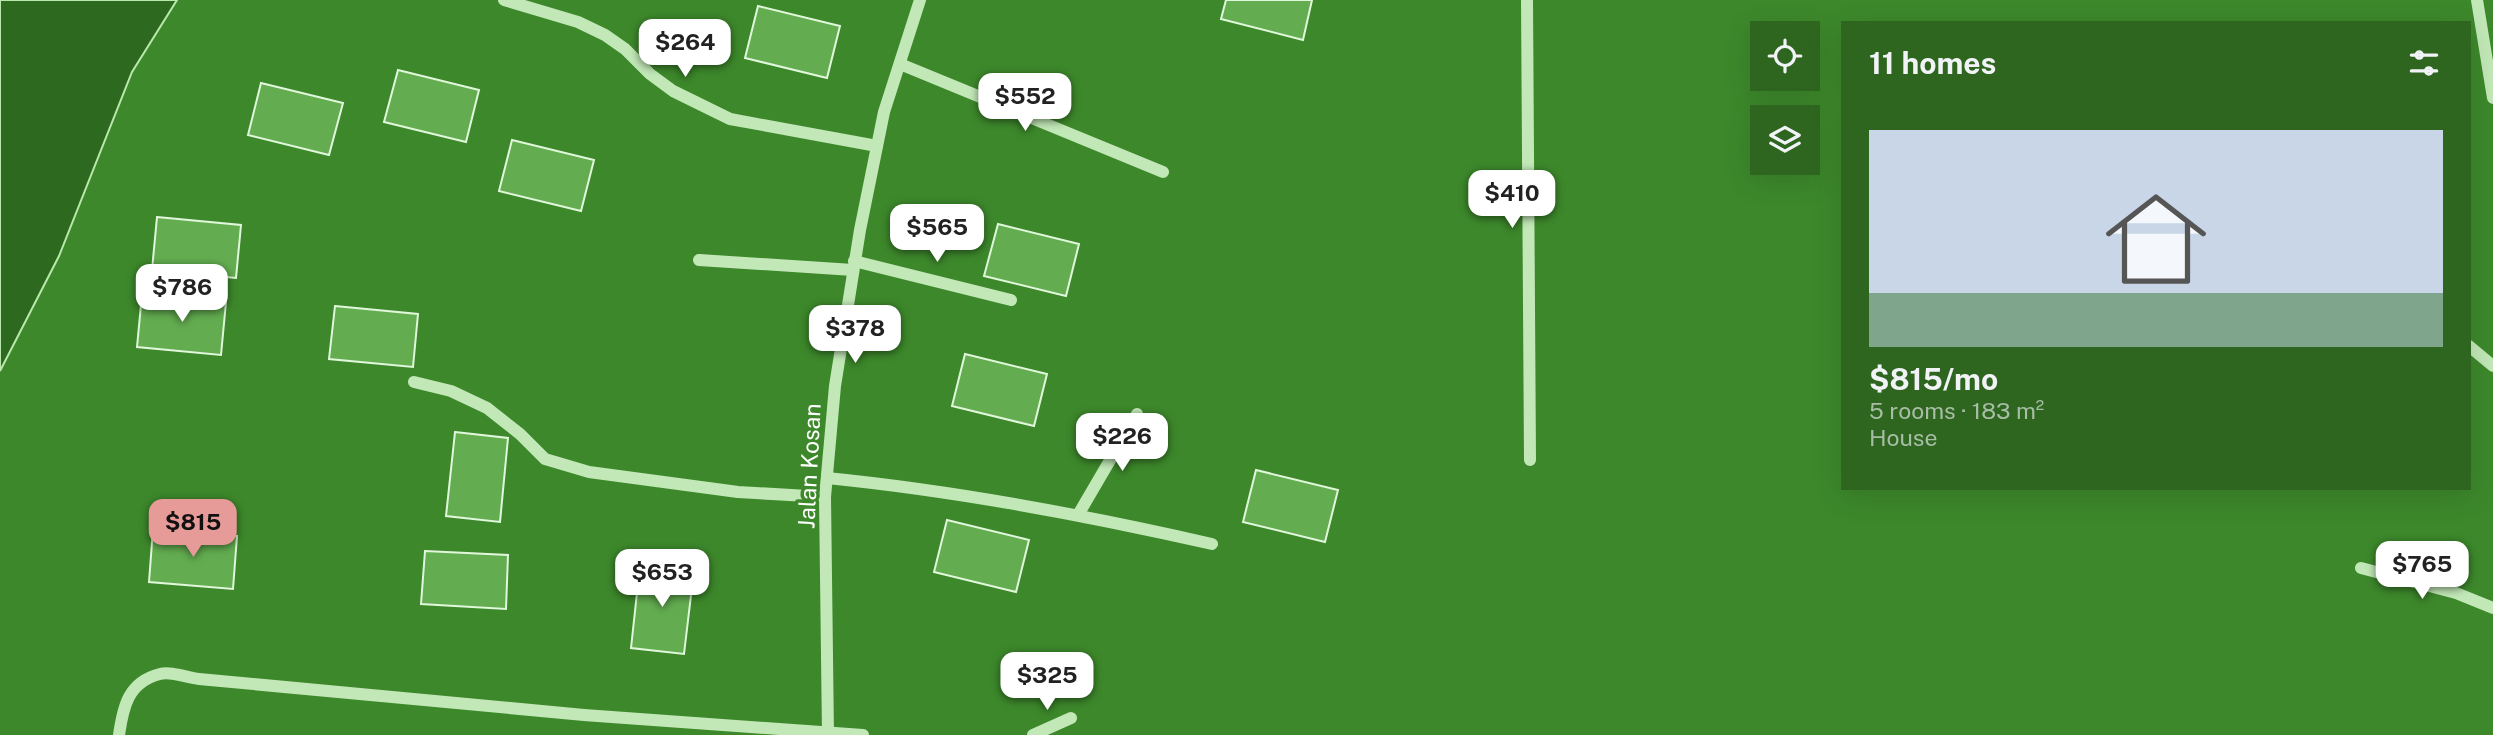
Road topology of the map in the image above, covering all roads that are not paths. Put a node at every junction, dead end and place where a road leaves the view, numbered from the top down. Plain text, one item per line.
1 (504, 0) edge
2 (920, 0) edge
3 (1527, 0) edge
4 (2477, 0) edge
5 (900, 64) junction
6 (2493, 98) edge
7 (877, 146) junction
8 (1163, 172) dead end
9 (699, 260) dead end
10 (853, 265) junction
11 (1010, 300) dead end
12 (2471, 348) edge
13 (2493, 366) edge
14 (414, 382) dead end
15 (1137, 414) dead end
16 (1530, 460) dead end
17 (827, 478) junction
18 (825, 497) junction
19 (1078, 515) junction
20 (1212, 544) dead end
21 (2361, 568) dead end
22 (2493, 608) edge
23 (1071, 718) dead end
24 (828, 734) edge
25 (119, 735) edge
26 (863, 735) edge
27 (1033, 735) edge

1 - 7 street
2 - 5 street, Jalan Kosan
3 - 16 street
4 - 6 street
5 - 7 street, Jalan Kosan
5 - 8 street
7 - 10 street, Jalan Kosan
9 - 10 street
10 - 11 street
10 - 17 street, Jalan Kosan
12 - 13 street
14 - 18 street
15 - 19 street
17 - 18 street, Jalan Kosan
17 - 19 street
18 - 24 street, Jalan Kosan
19 - 20 street
21 - 22 street
23 - 27 street
24 - 25 street
24 - 26 street

